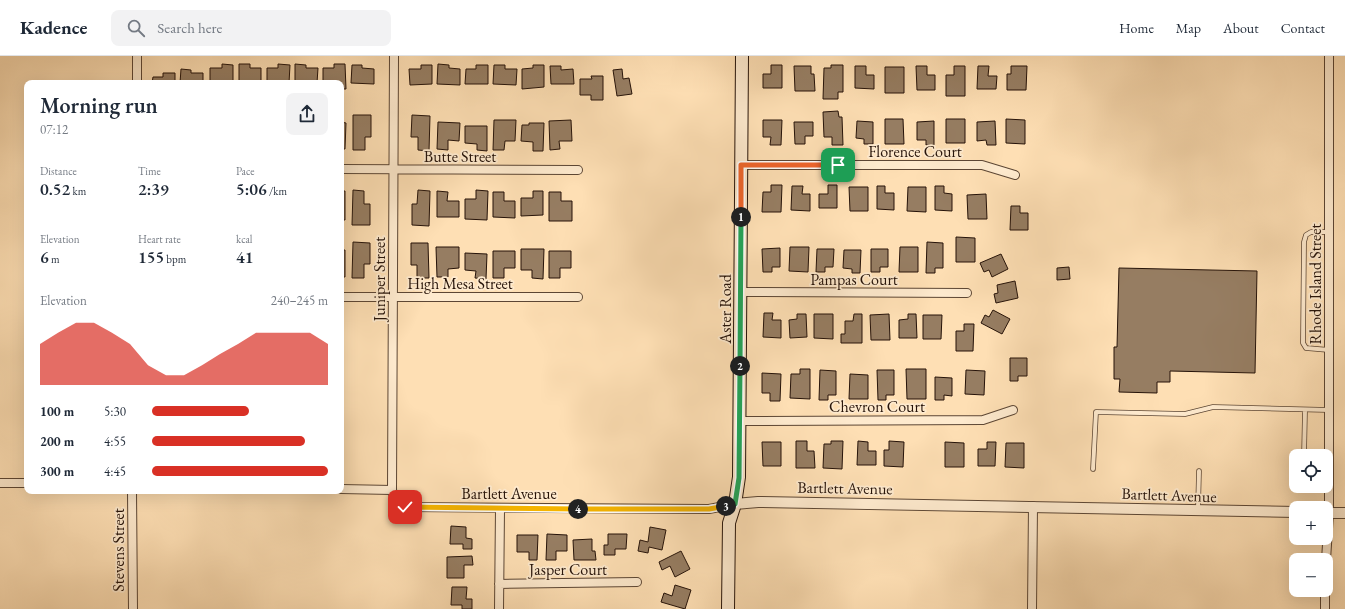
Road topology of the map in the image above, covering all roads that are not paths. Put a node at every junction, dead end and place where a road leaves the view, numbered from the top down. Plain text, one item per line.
1 (137, 56) edge
2 (394, 56) edge
3 (742, 56) edge
4 (1329, 56) edge
5 (137, 80) edge
6 (741, 165) junction
7 (344, 169) edge
8 (393, 169) junction
9 (578, 170) dead end
10 (1015, 175) dead end
11 (1329, 232) junction
12 (741, 292) junction
13 (966, 293) dead end
14 (344, 296) edge
15 (393, 297) junction
16 (578, 297) dead end
17 (1329, 350) junction
18 (1013, 410) dead end
19 (1305, 410) junction
20 (1329, 410) junction
21 (740, 421) junction
22 (1304, 449) edge
23 (1093, 469) dead end
24 (1198, 471) dead end
25 (0, 483) edge
26 (24, 483) edge
27 (344, 489) edge
28 (392, 490) junction
29 (132, 494) edge
30 (395, 501) joint
31 (1327, 501) edge
32 (735, 504) junction
33 (1033, 506) junction
34 (500, 509) junction
35 (1198, 511) junction
36 (1289, 512) edge
37 (1333, 513) edge
38 (1345, 513) edge
39 (637, 582) dead end
40 (499, 584) junction
41 (1325, 597) edge
42 (132, 609) edge
43 (499, 609) edge
44 (728, 609) edge
45 (1032, 609) edge
46 (1325, 609) edge

1 - 5 street
2 - 8 street, Juniper Street
3 - 6 main road, Aster Road
4 - 11 street, Rhode Island Street
6 - 10 street, Florence Court
6 - 12 main road, Aster Road
7 - 8 street, Butte Street
8 - 9 street, Butte Street
8 - 15 street, Juniper Street
11 - 17 street, Rhode Island Street
11 - 17 lane
12 - 13 street, Pampas Court
12 - 21 main road, Aster Road
14 - 15 street, High Mesa Street
15 - 16 street, High Mesa Street
15 - 28 street, Juniper Street
17 - 20 street, Rhode Island Street
18 - 21 street, Chevron Court
19 - 20 lane
19 - 22 lane
19 - 23 lane
20 - 31 street, Rhode Island Street
21 - 32 main road, Aster Road
24 - 35 lane
25 - 26 street
27 - 28 street
28 - 30 street, Juniper Street
29 - 42 street, Stevens Street
30 - 34 street, Bartlett Avenue
32 - 33 street, Bartlett Avenue
32 - 34 street, Bartlett Avenue
32 - 44 main road, Aster Road
33 - 35 street, Bartlett Avenue
33 - 45 street
34 - 40 street
35 - 36 street, Bartlett Avenue
37 - 38 street
39 - 40 street, Jasper Court
40 - 43 street
41 - 46 street

